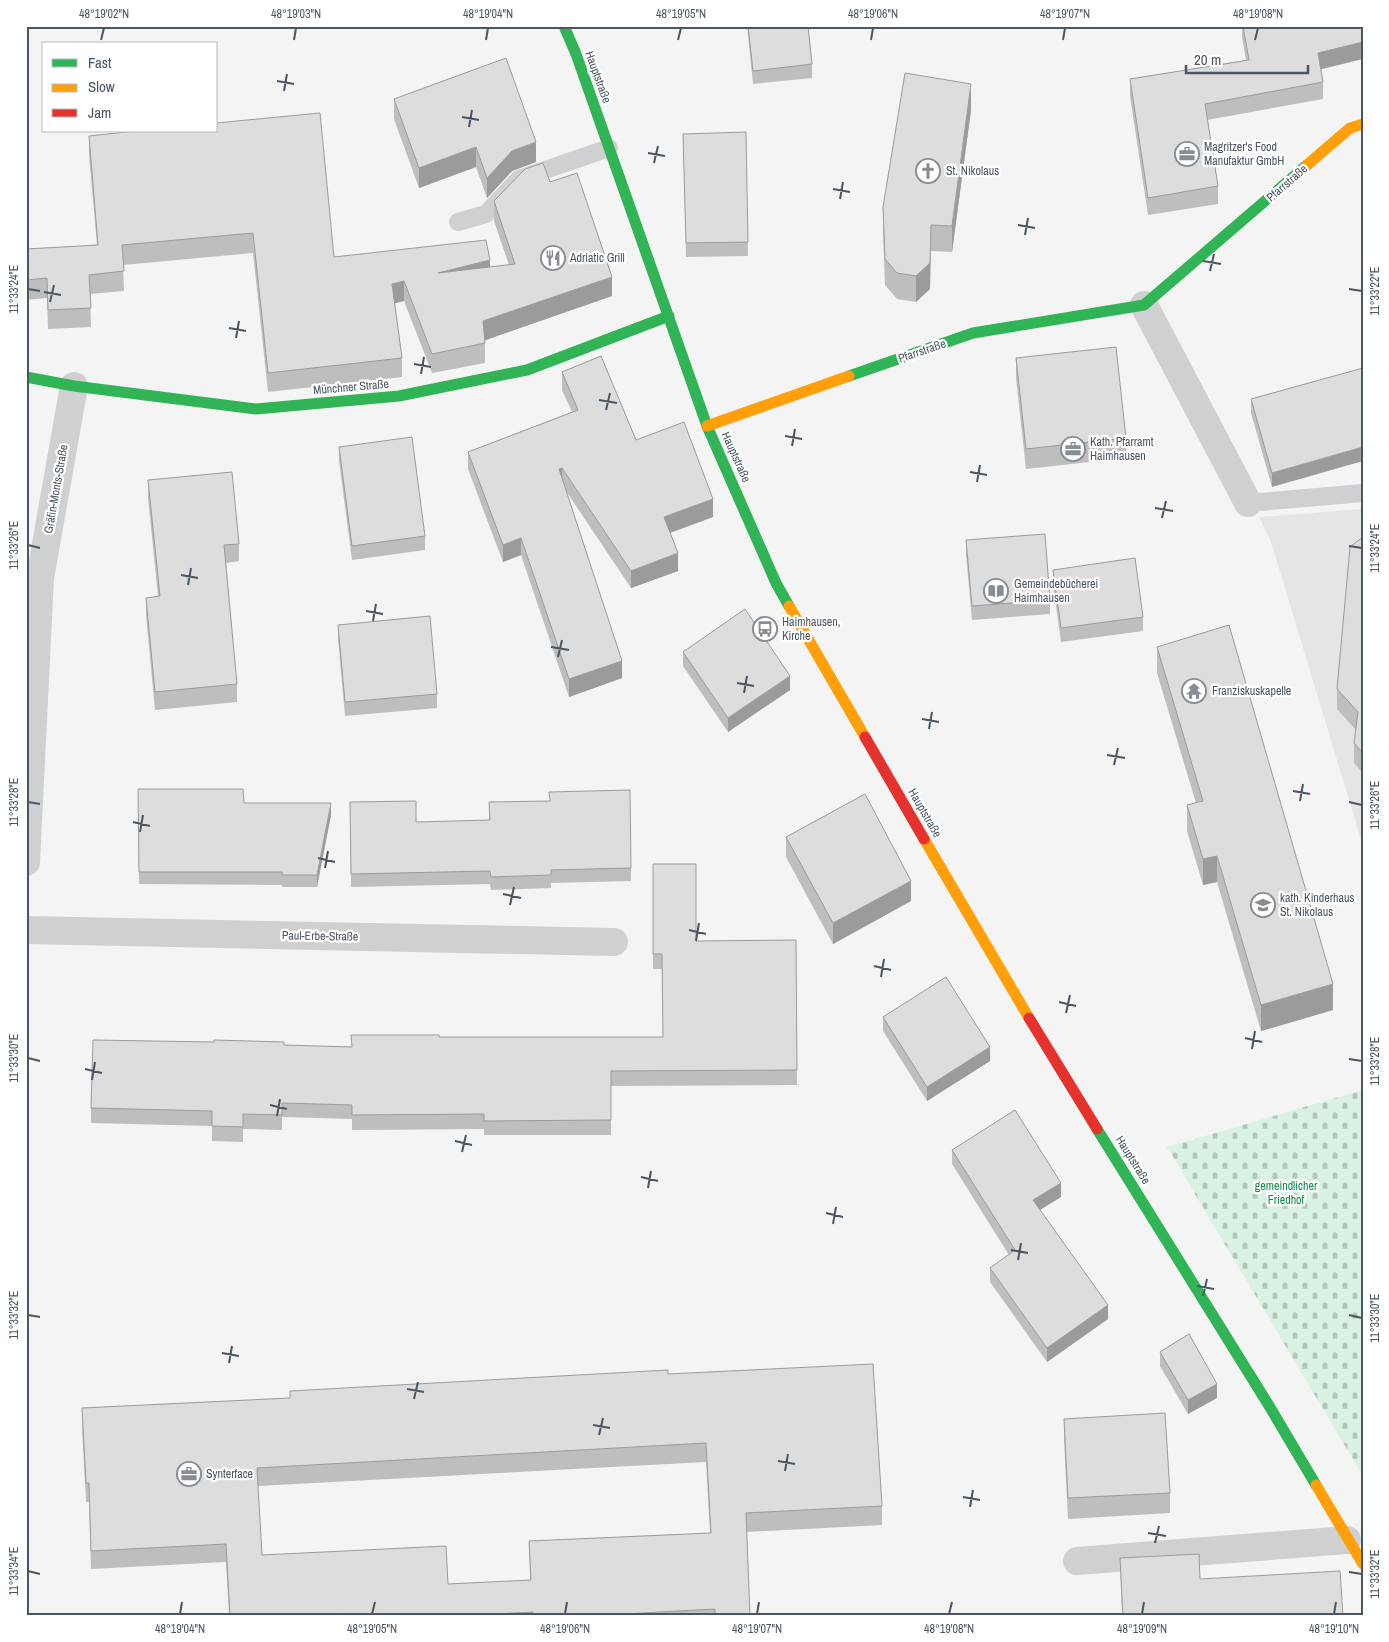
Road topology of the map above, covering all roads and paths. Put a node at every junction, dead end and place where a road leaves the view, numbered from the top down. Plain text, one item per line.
1 (564, 26) edge
2 (1363, 124) edge
3 (609, 148) junction
4 (458, 222) dead end
5 (1144, 305) junction
6 (669, 316) junction
7 (26, 377) edge
8 (74, 386) junction
9 (707, 426) junction
10 (1363, 494) edge
11 (1248, 503) joint
12 (26, 862) edge
13 (26, 930) edge
14 (614, 942) dead end
15 (1347, 1540) junction
16 (1077, 1561) dead end
17 (1363, 1564) edge

1 - 3 street, Hauptstraße
2 - 5 street, Pfarrstraße
3 - 4 lane
3 - 6 street, Hauptstraße
5 - 9 street, Pfarrstraße
5 - 11 street
6 - 8 street, Münchner Straße
6 - 9 street, Hauptstraße
7 - 8 street, Münchner Straße
8 - 12 street, Gräfin-Monts-Straße
9 - 15 street, Hauptstraße
10 - 11 lane
13 - 14 street, Paul-Erbe-Straße
15 - 16 street
15 - 17 street, Hauptstraße

